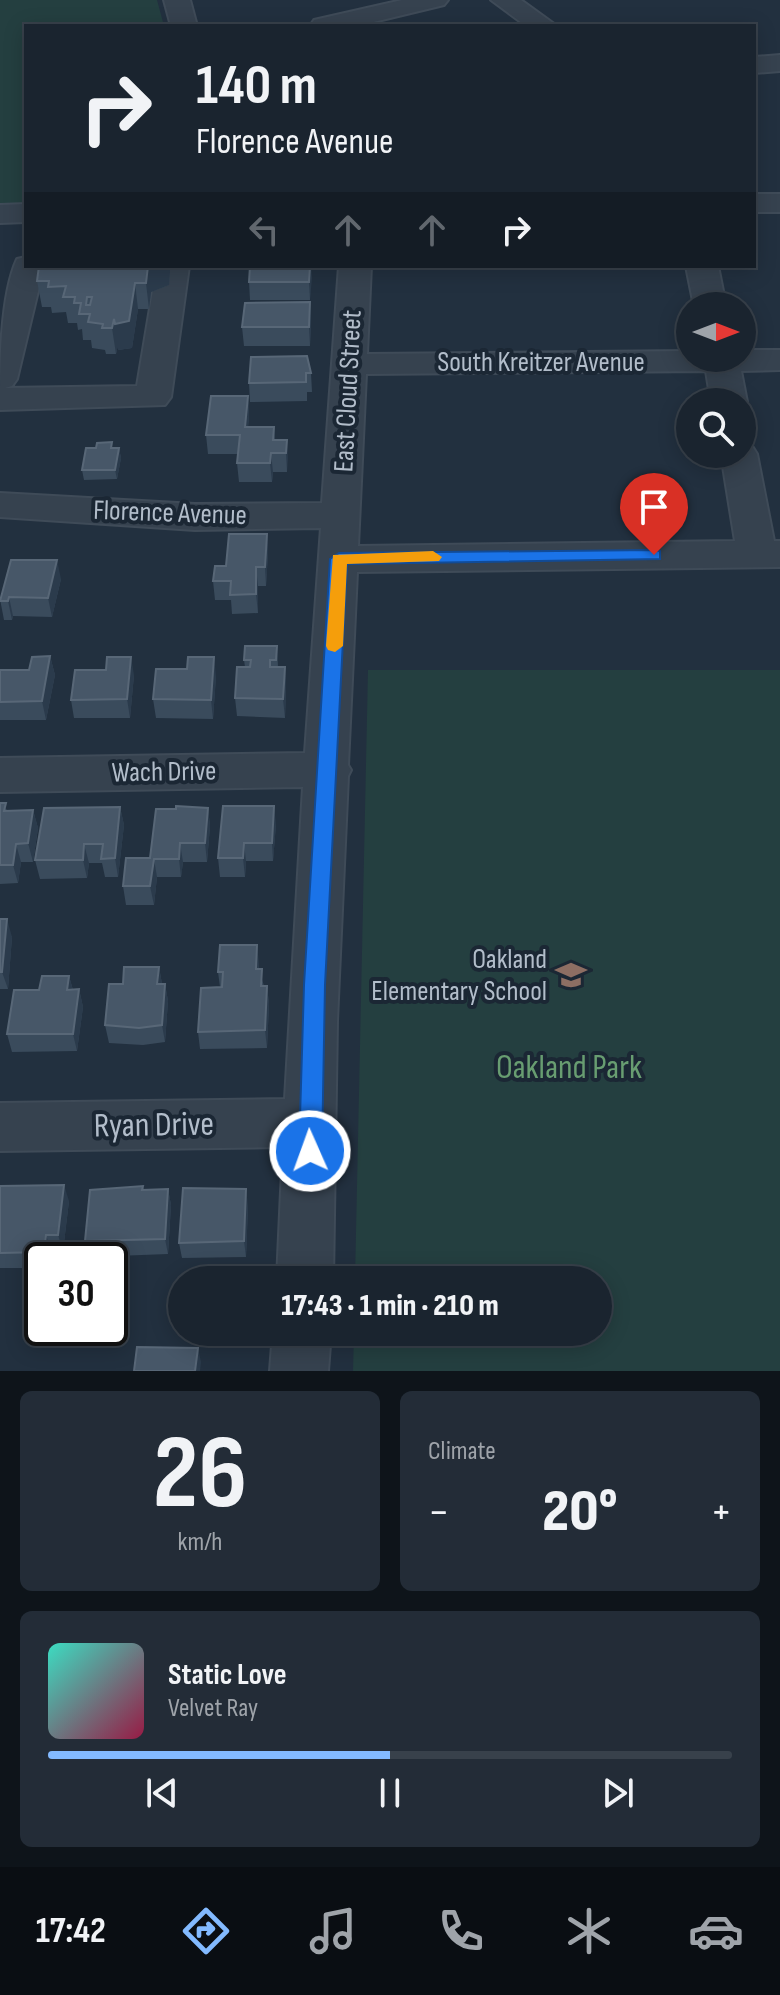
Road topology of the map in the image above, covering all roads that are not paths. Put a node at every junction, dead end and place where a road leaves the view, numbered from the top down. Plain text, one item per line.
1 (177, 0) edge
2 (435, 0) edge
3 (504, 0) edge
4 (183, 24) edge
5 (332, 24) edge
6 (541, 24) edge
7 (780, 63) edge
8 (756, 65) edge
9 (756, 203) edge
10 (780, 203) edge
11 (24, 213) edge
12 (0, 214) edge
13 (28, 268) edge
14 (173, 268) edge
15 (355, 268) edge
16 (702, 268) edge
17 (707, 292) edge
18 (676, 360) edge
19 (756, 360) edge
20 (780, 360) edge
21 (349, 364) junction
22 (0, 379) edge
23 (0, 399) edge
24 (743, 468) edge
25 (0, 505) edge
26 (340, 537) junction
27 (768, 554) edge
28 (329, 770) junction
29 (0, 775) edge
30 (309, 1123) junction
31 (0, 1127) edge
32 (306, 1266) edge
33 (301, 1346) edge
34 (299, 1371) edge

1 - 4 street
2 - 5 street
3 - 6 street
7 - 8 street
9 - 10 street
11 - 12 street
13 - 22 street
14 - 23 street
15 - 21 street, East Cloud Street
16 - 17 street
18 - 21 street, South Kreitzer Avenue
19 - 20 street, South Kreitzer Avenue
21 - 26 street, East Cloud Street
24 - 27 street
25 - 26 street, Florence Avenue
26 - 27 street, Florence Avenue
26 - 28 street, East Cloud Street
28 - 29 street, Wach Drive
28 - 30 street, East Cloud Street
30 - 31 street, Ryan Drive
30 - 32 street, East Cloud Street
33 - 34 street

